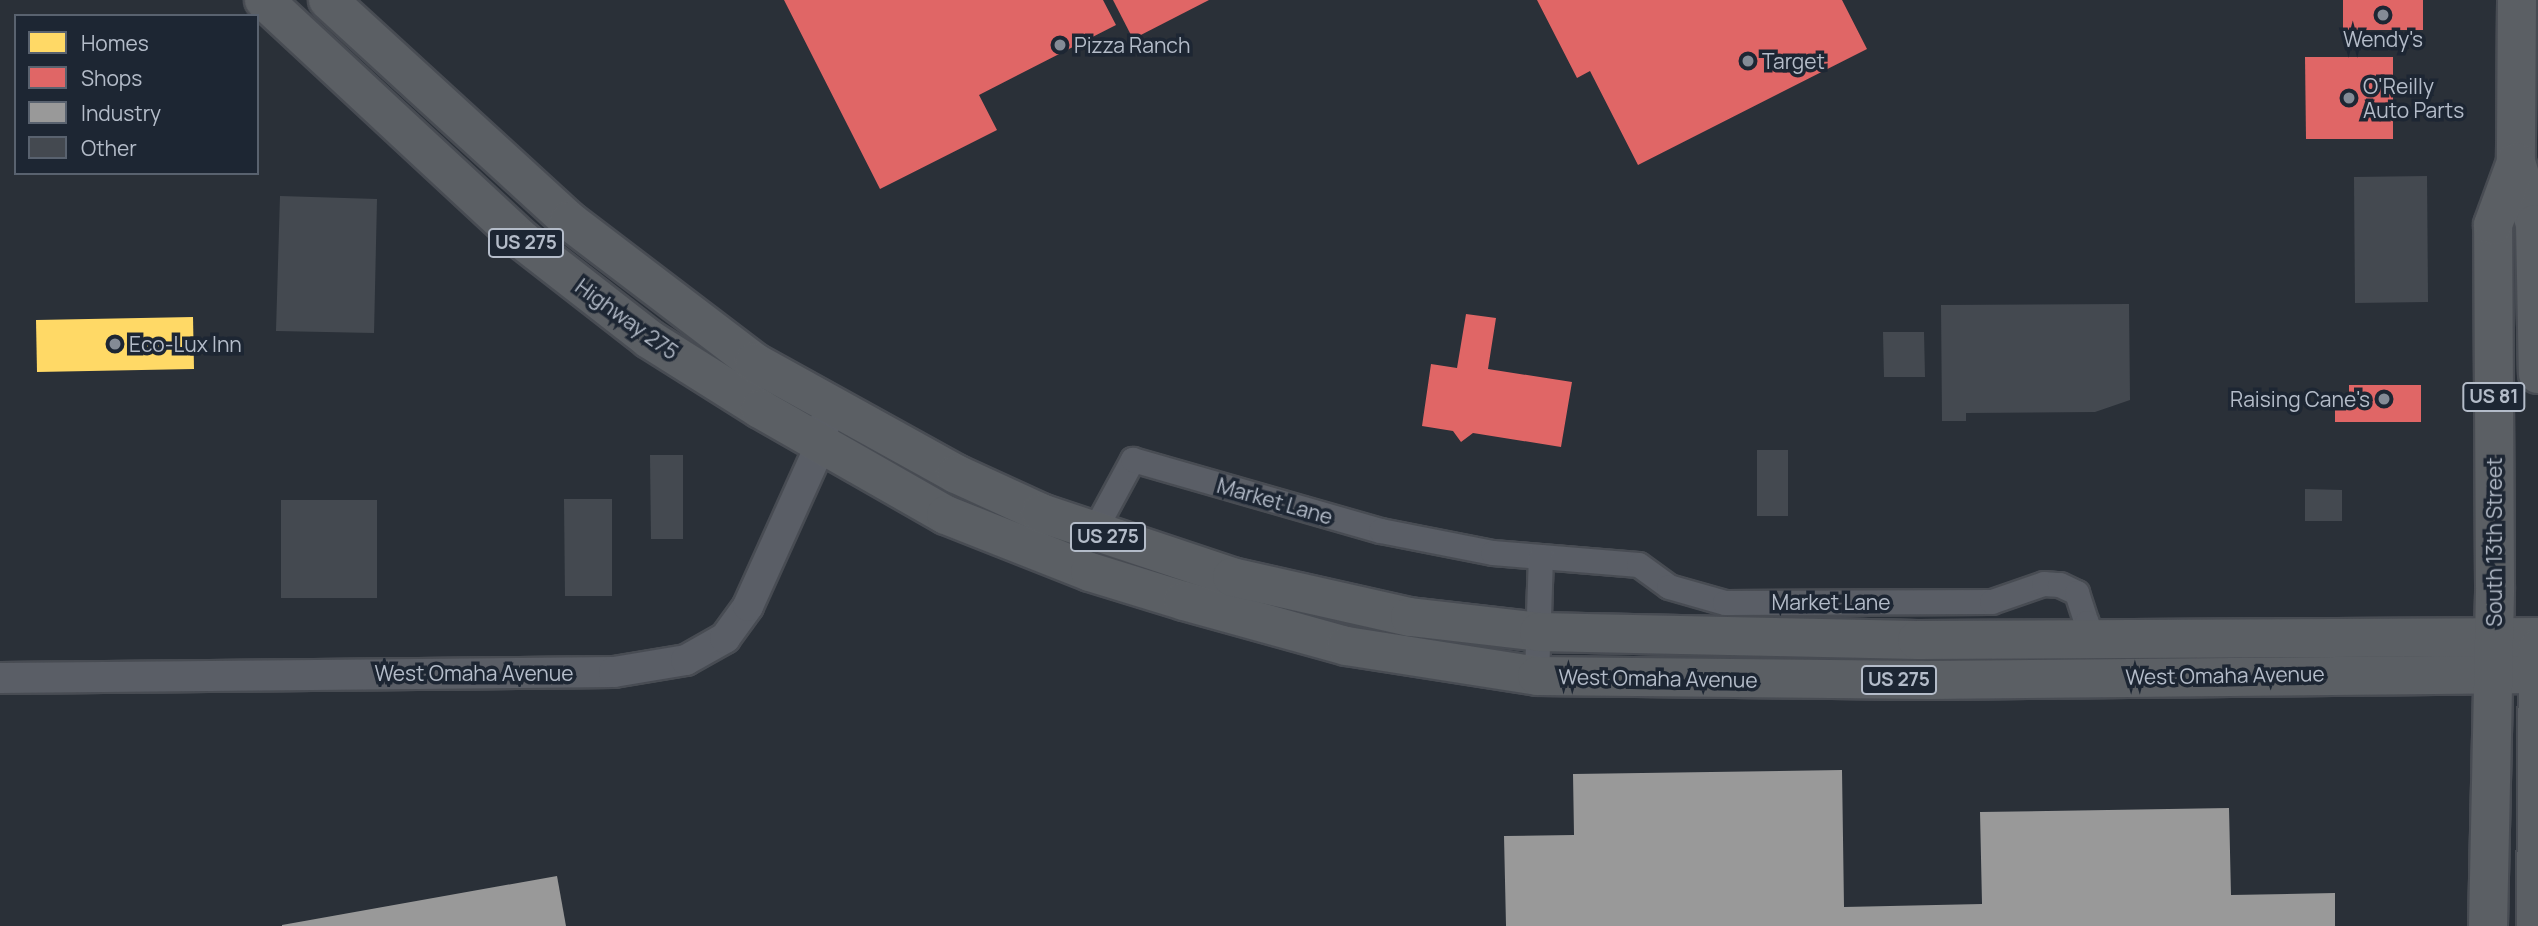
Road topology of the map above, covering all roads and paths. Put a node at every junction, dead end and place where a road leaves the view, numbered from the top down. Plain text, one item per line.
1 (264, 0) edge
2 (329, 0) edge
3 (2517, 0) edge
4 (298, 32) junction
5 (2516, 162) junction
6 (2538, 374) edge
7 (843, 409) junction
8 (821, 444) junction
9 (1094, 532) junction
10 (1541, 557) junction
11 (1539, 632) junction
12 (2494, 636) junction
13 (2538, 636) edge
14 (2087, 640) junction
15 (2494, 674) junction
16 (2538, 674) edge
17 (1536, 676) junction
18 (0, 678) edge
19 (2488, 926) edge
20 (2536, 926) edge

1 - 4 highway, Highway 275 / US 275
2 - 4 street
2 - 7 highway, Highway 275 / US 275
3 - 5 highway, South 13th Street / US 81
4 - 8 highway, Highway 275 / US 275
5 - 6 highway, South 13th Street / US 81
5 - 12 highway, South 13th Street / US 81
7 - 8 street, West Omaha Avenue
7 - 9 highway, West Omaha Avenue / US 275
8 - 17 highway, West Omaha Avenue / US 275
8 - 18 street, West Omaha Avenue
9 - 10 street, Market Lane
9 - 11 highway, West Omaha Avenue / US 275
10 - 11 street
10 - 14 street, Market Lane
11 - 14 highway, West Omaha Avenue / US 275
11 - 17 street
12 - 13 highway, West Omaha Avenue / US 275
12 - 14 highway, West Omaha Avenue / US 275
12 - 15 highway, South 13th Street / US 81
13 - 16 highway
15 - 16 highway, West Omaha Avenue / US 275
15 - 17 highway, West Omaha Avenue / US 275
15 - 19 highway, South 13th Street / US 81
16 - 20 highway

